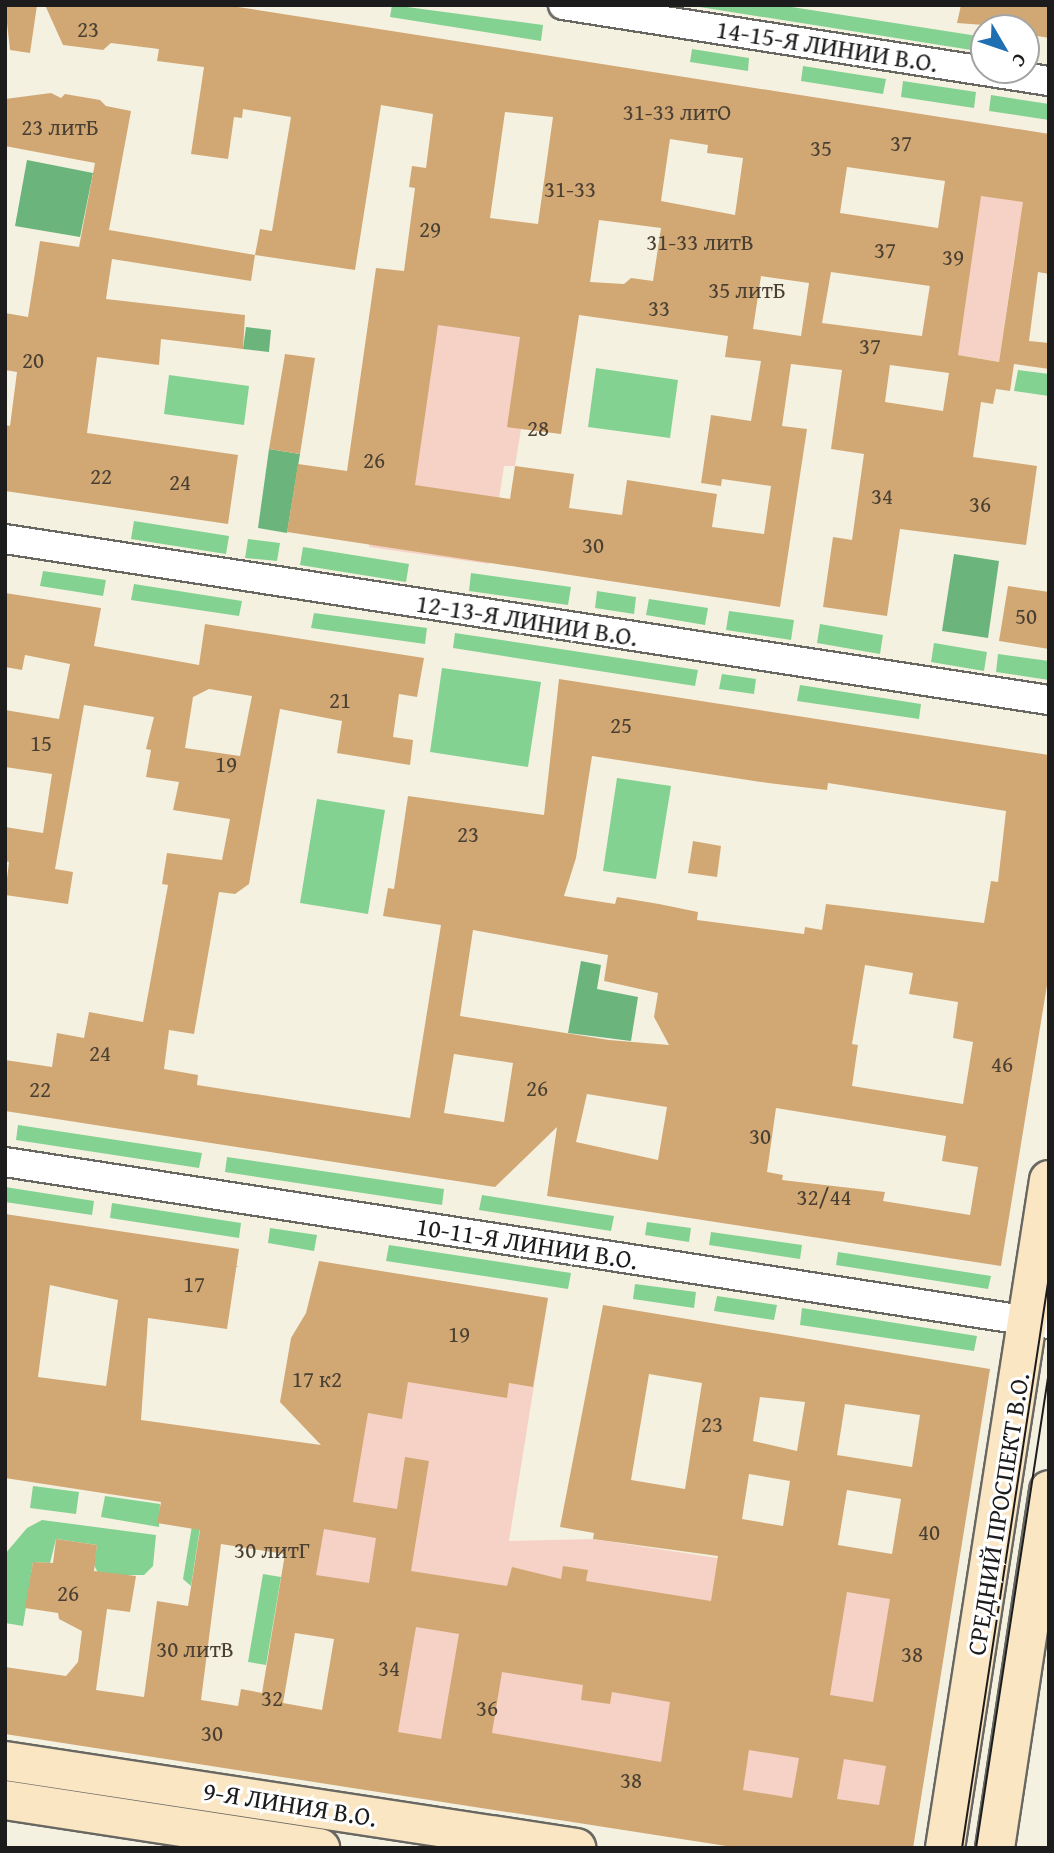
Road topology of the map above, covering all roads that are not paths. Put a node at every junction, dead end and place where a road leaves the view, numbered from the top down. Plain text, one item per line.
1 (563, 5) edge
2 (1049, 81) edge
3 (5, 540) edge
4 (1049, 700) edge
5 (5, 1162) edge
6 (1049, 1180) edge
7 (1038, 1322) edge
8 (1049, 1490) edge
9 (5, 1761) edge
10 (5, 1800) edge
11 (320, 1848) edge
12 (576, 1848) edge
13 (945, 1848) edge
14 (995, 1848) edge

1 - 2 street, 14-15-Я ЛИНИИ В.О.
3 - 4 street, 12-13-Я ЛИНИИ В.О.
5 - 7 street, 10-11-Я ЛИНИИ В.О.
6 - 7 main road, СРЕДНИЙ ПРОСПЕКТ В.О.
7 - 13 main road, СРЕДНИЙ ПРОСПЕКТ В.О.
8 - 14 main road, СРЕДНИЙ ПРОСПЕКТ В.О.
9 - 12 main road, 9-Я ЛИНИЯ В.О.
10 - 11 main road

